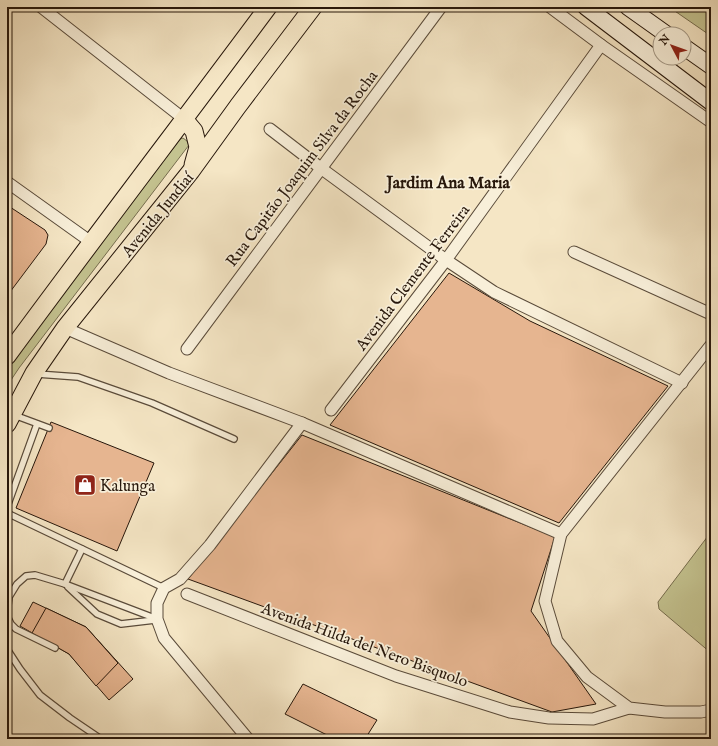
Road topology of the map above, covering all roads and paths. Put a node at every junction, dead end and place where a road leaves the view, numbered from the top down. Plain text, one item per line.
1 (41, 7) edge
2 (268, 7) edge
3 (313, 7) edge
4 (441, 7) edge
5 (550, 7) edge
6 (586, 7) edge
7 (628, 7) edge
8 (655, 26) edge
9 (601, 45) junction
10 (692, 53) edge
11 (711, 66) edge
12 (711, 102) edge
13 (184, 119) junction
14 (711, 122) edge
15 (270, 129) dead end
16 (322, 169) junction
17 (192, 171) junction
18 (7, 182) edge
19 (91, 242) junction
20 (574, 252) dead end
21 (446, 260) junction
22 (711, 314) edge
23 (65, 328) junction
24 (711, 345) edge
25 (187, 349) dead end
26 (7, 356) edge
27 (34, 373) junction
28 (682, 382) junction
29 (331, 410) dead end
30 (9, 419) edge
31 (302, 423) junction
32 (37, 424) junction
33 (49, 428) dead end
34 (234, 439) dead end
35 (7, 507) edge
36 (7, 513) edge
37 (562, 534) junction
38 (82, 549) junction
39 (65, 584) junction
40 (164, 588) junction
41 (187, 594) dead end
42 (7, 615) edge
43 (157, 619) junction
44 (55, 648) dead end
45 (7, 649) edge
46 (629, 708) junction
47 (711, 710) edge
48 (100, 739) edge
49 (248, 739) edge

1 - 13 street
2 - 13 main road
3 - 17 main road, Avenida Jundiaí
4 - 16 street, Rua Capitão Joaquim Silva da Rocha
5 - 9 street
6 - 12 main road
7 - 8 main road
9 - 14 street
9 - 21 street, Avenida Clemente Ferreira
10 - 11 main road
13 - 17 main road
13 - 19 main road
15 - 16 street
16 - 21 street
16 - 25 street, Rua Capitão Joaquim Silva da Rocha
17 - 23 main road, Avenida Jundiaí
18 - 19 street
19 - 26 main road
20 - 22 street
21 - 28 street
21 - 29 street, Avenida Clemente Ferreira
23 - 27 main road, Avenida Jundiaí
23 - 31 street
24 - 28 street
27 - 30 main road, Avenida Jundiaí
27 - 34 lane
28 - 37 street
30 - 32 lane
31 - 37 street
31 - 40 street
32 - 33 lane
32 - 35 lane
36 - 38 lane
37 - 46 street
38 - 39 lane
38 - 40 lane
39 - 42 lane
39 - 43 lane
39 - 43 lane
40 - 43 street
41 - 46 street, Avenida Hilda del Nero Bisquolo
42 - 44 lane
43 - 49 street
45 - 48 lane
46 - 47 street

